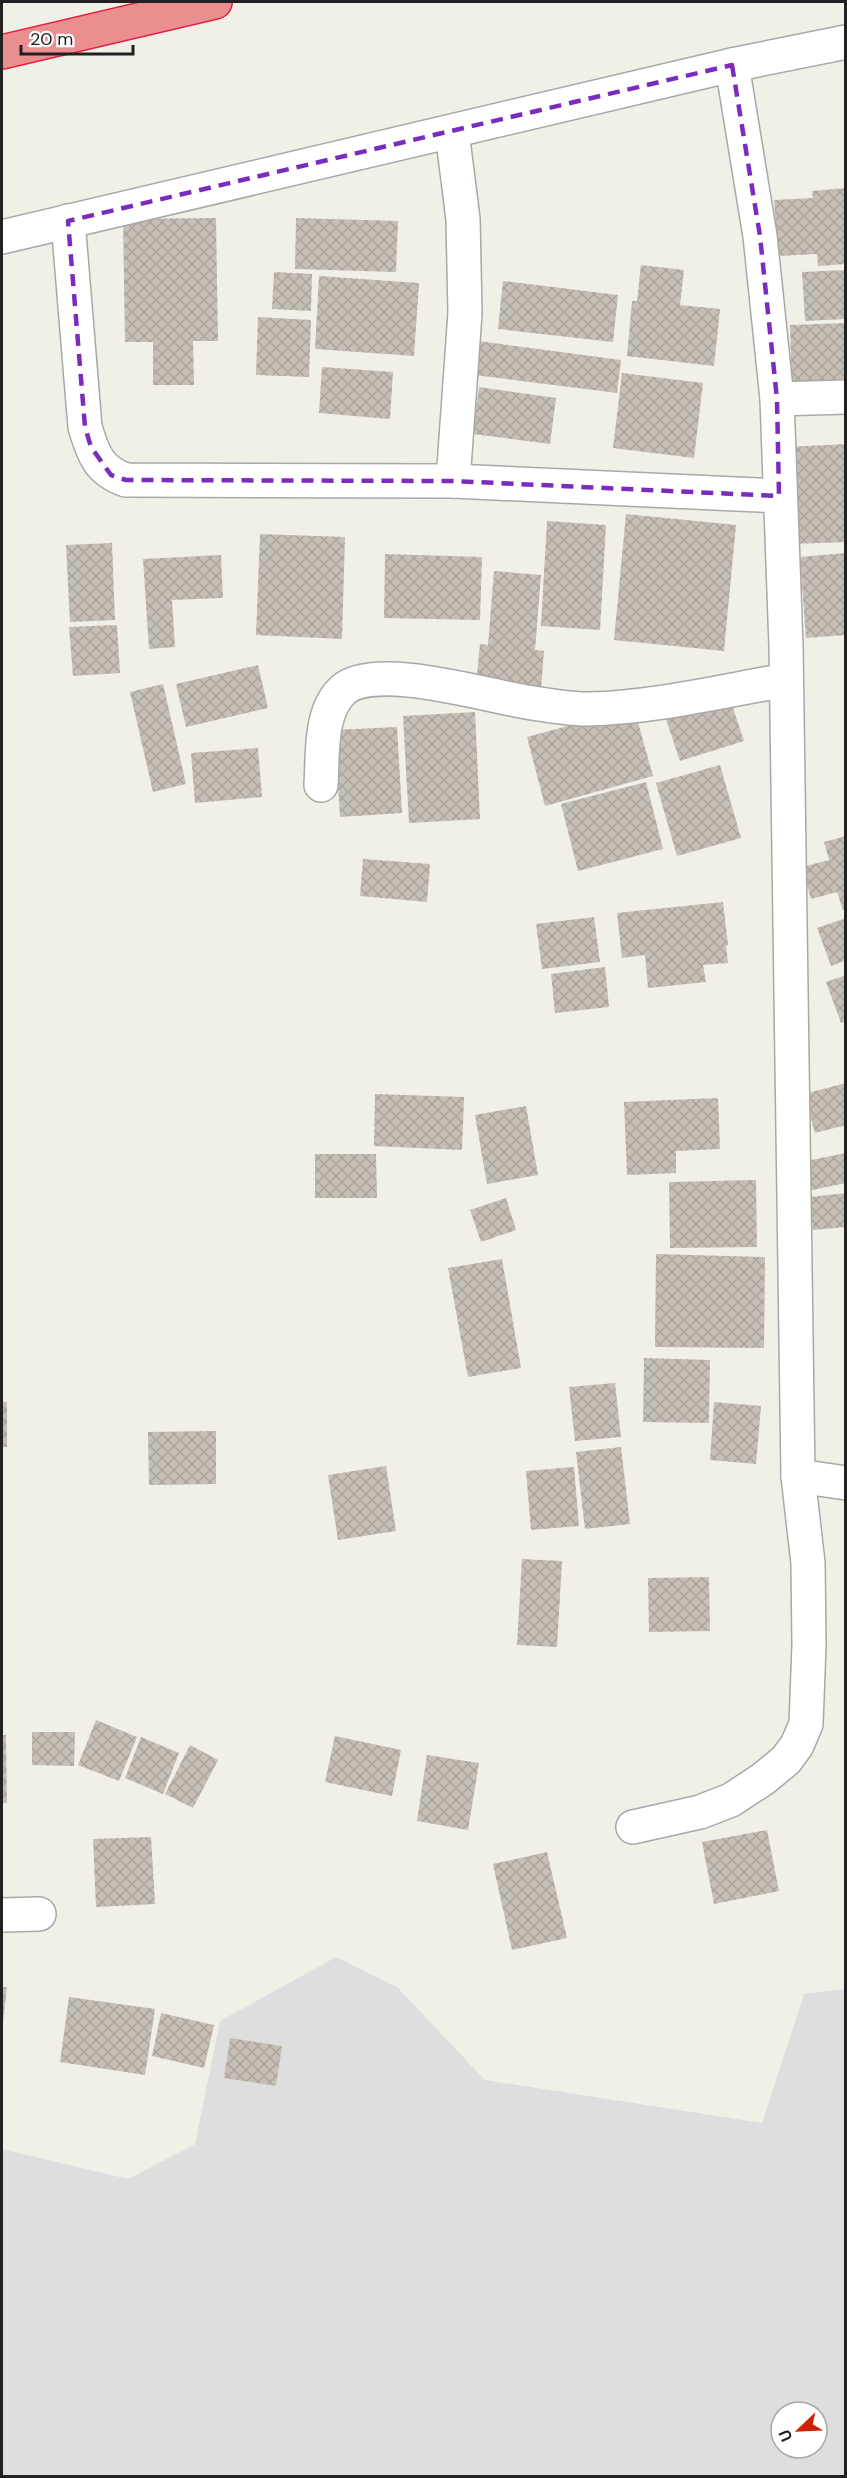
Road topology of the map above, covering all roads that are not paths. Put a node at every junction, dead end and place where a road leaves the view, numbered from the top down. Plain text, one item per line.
1 (215, 2) edge
2 (846, 42) edge
3 (2, 52) edge
4 (732, 65) junction
5 (452, 132) junction
6 (68, 221) junction
7 (2, 237) edge
8 (846, 397) edge
9 (777, 399) junction
10 (453, 481) junction
11 (779, 496) junction
12 (786, 680) junction
13 (321, 785) dead end
14 (798, 1476) junction
15 (846, 1483) edge
16 (633, 1827) dead end
17 (39, 1914) dead end
18 (2, 1915) edge

1 - 3 highway
2 - 4 street
4 - 5 street
4 - 9 street
5 - 6 street
5 - 10 street
6 - 7 street
6 - 10 street
8 - 9 street
9 - 11 street
10 - 11 street
11 - 12 street
12 - 13 street
12 - 14 street
14 - 15 street
14 - 16 street
17 - 18 street

